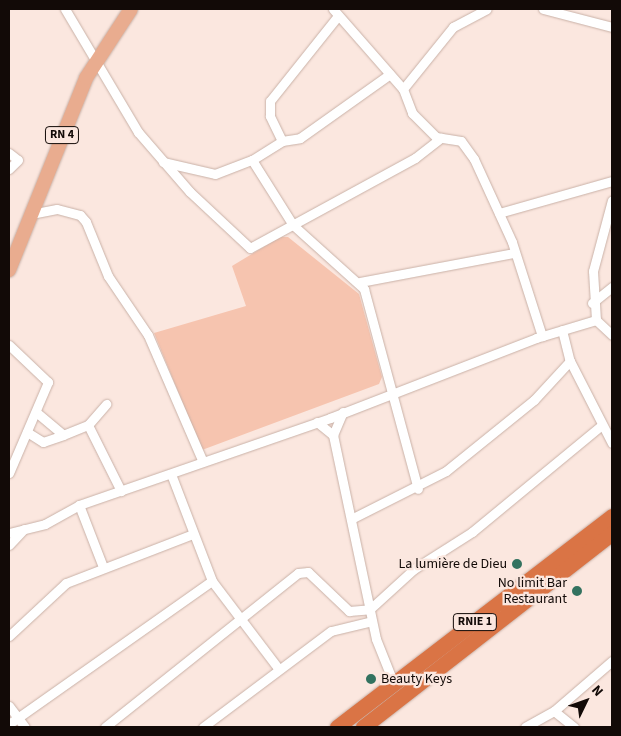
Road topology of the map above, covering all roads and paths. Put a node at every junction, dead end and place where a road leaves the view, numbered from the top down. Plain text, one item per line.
1 (65, 9) edge
2 (131, 9) edge
3 (487, 9) edge
4 (543, 9) edge
5 (335, 13) edge
6 (612, 27) edge
7 (96, 59) junction
8 (390, 74) junction
9 (403, 89) junction
10 (442, 138) junction
11 (282, 141) junction
12 (9, 153) edge
13 (252, 160) junction
14 (163, 162) junction
15 (9, 170) edge
16 (612, 182) edge
17 (612, 200) edge
18 (499, 213) junction
19 (31, 214) junction
20 (293, 225) junction
21 (514, 253) junction
22 (9, 270) edge
23 (360, 282) junction
24 (612, 288) edge
25 (592, 303) junction
26 (596, 320) junction
27 (562, 330) junction
28 (612, 335) edge
29 (542, 336) junction
30 (9, 345) edge
31 (570, 361) junction
32 (392, 392) junction
33 (106, 404) dead end
34 (36, 412) junction
35 (343, 412) junction
36 (317, 422) junction
37 (602, 424) junction
38 (88, 425) junction
39 (27, 432) junction
40 (63, 435) junction
41 (333, 435) junction
42 (612, 443) edge
43 (203, 462) junction
44 (9, 473) edge
45 (171, 474) junction
46 (418, 489) junction
47 (121, 491) junction
48 (79, 505) junction
49 (612, 516) edge
50 (351, 519) junction
51 (25, 528) junction
52 (9, 533) edge
53 (612, 533) edge
54 (193, 534) junction
55 (612, 540) edge
56 (9, 545) edge
57 (103, 567) junction
58 (212, 581) junction
59 (370, 609) junction
60 (244, 618) junction
61 (372, 621) junction
62 (9, 636) edge
63 (612, 661) edge
64 (278, 668) junction
65 (394, 684) junction
66 (9, 706) edge
67 (554, 711) junction
68 (18, 718) junction
69 (9, 724) edge
70 (25, 727) edge
71 (105, 727) edge
72 (203, 727) edge
73 (337, 727) edge
74 (363, 727) edge
75 (372, 727) edge
76 (525, 727) edge
77 (574, 727) edge

1 - 7 street
2 - 7 main road, RN 4
3 - 9 street
4 - 6 street
5 - 8 street
5 - 11 street
7 - 14 street
7 - 19 main road, RN 4
8 - 9 street
8 - 11 street
9 - 10 street
10 - 18 street
10 - 20 street
11 - 13 street
12 - 15 street
13 - 14 street
13 - 20 street
14 - 20 street
16 - 18 street
17 - 25 street
18 - 21 street
19 - 22 main road, RN 4
19 - 43 street
20 - 23 street
21 - 23 street
21 - 29 street
23 - 32 street
24 - 25 street
25 - 26 street
26 - 27 street
26 - 28 street
27 - 29 street
27 - 31 street
29 - 32 street
30 - 34 street
31 - 37 street
31 - 46 street
32 - 35 street
32 - 46 street
33 - 38 street
34 - 39 street
34 - 40 street
35 - 36 street
35 - 41 street
36 - 41 street
36 - 43 street
37 - 42 street
37 - 59 street
38 - 40 street
38 - 47 street
39 - 40 street
39 - 44 street
41 - 50 street
43 - 45 street
45 - 47 street
45 - 54 street
46 - 50 street
47 - 48 street
48 - 51 street
48 - 57 street
49 - 65 highway, RNIE 1
50 - 59 street
51 - 52 street
51 - 56 street
53 - 74 highway, RNIE 1
54 - 57 street
54 - 58 street
55 - 75 street
57 - 62 street
58 - 60 street
58 - 68 street
59 - 60 street
59 - 61 street
60 - 64 street
60 - 71 street
61 - 64 street
61 - 65 street
63 - 67 street
64 - 72 street
65 - 73 highway, RNIE 1
66 - 68 street
67 - 76 street
67 - 77 street
68 - 69 street
68 - 70 street

